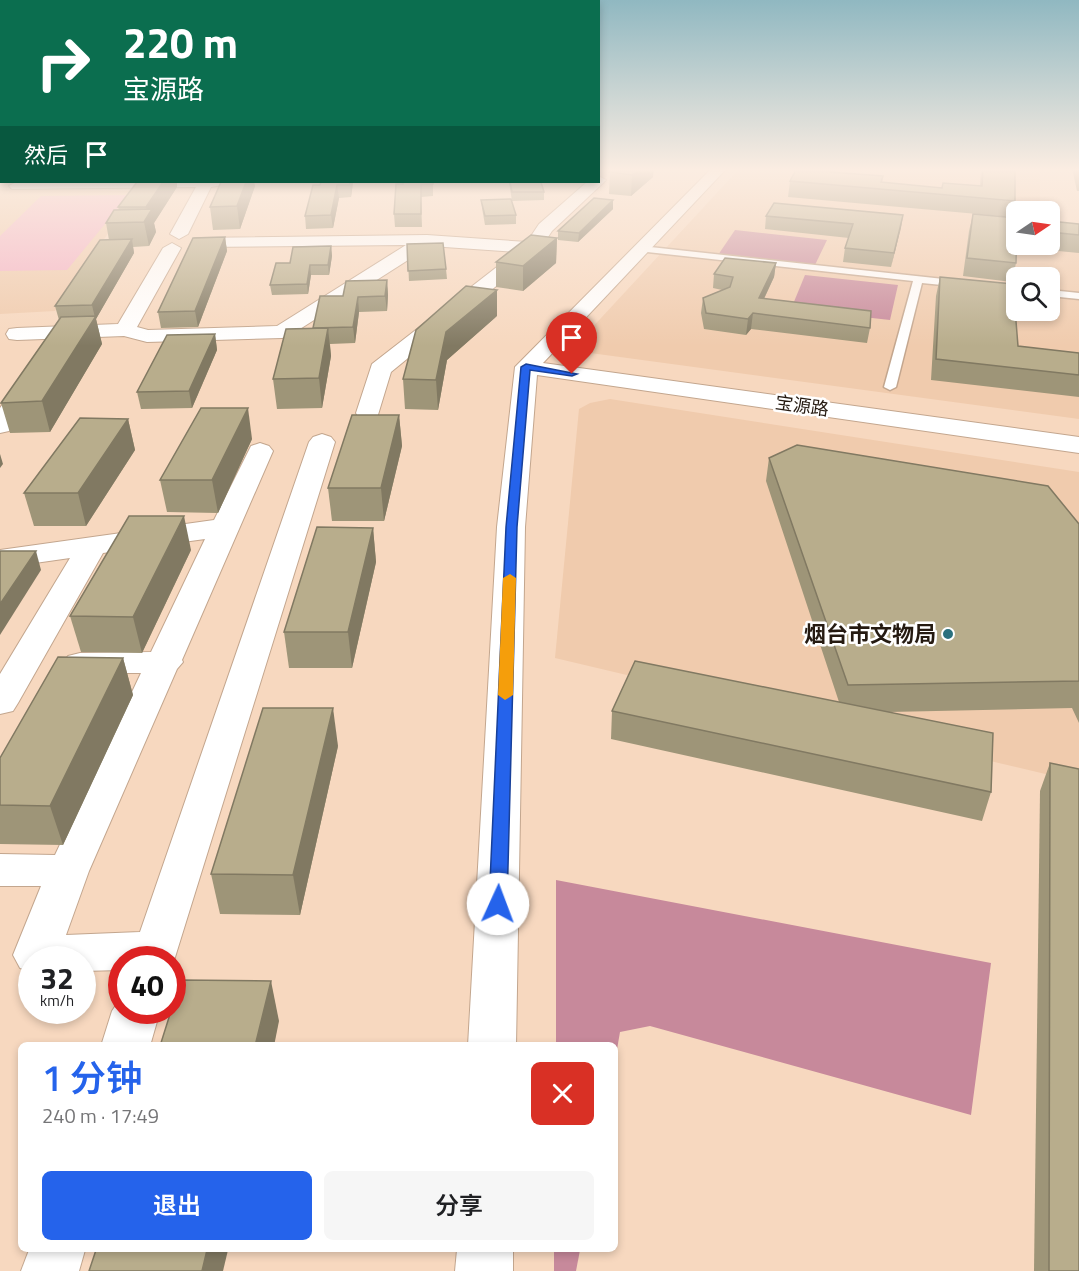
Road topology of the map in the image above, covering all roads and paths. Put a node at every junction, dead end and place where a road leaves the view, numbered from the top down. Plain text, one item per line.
1 (182, 227) edge
2 (546, 227) edge
3 (662, 227) edge
4 (428, 240) junction
5 (201, 242) edge
6 (532, 248) junction
7 (641, 249) junction
8 (918, 279) junction
9 (973, 285) edge
10 (984, 286) edge
11 (1006, 289) edge
12 (1060, 294) edge
13 (1079, 296) edge
14 (125, 330) junction
15 (17, 334) dead end
16 (52, 348) junction
17 (526, 367) junction
18 (890, 387) dead end
19 (368, 413) edge
20 (0, 426) edge
21 (322, 442) dead end
22 (1079, 445) edge
23 (260, 451) dead end
24 (226, 527) junction
25 (92, 546) junction
26 (0, 559) edge
27 (166, 662) junction
28 (13, 664) edge
29 (0, 703) edge
30 (0, 870) edge
31 (68, 871) junction
32 (158, 946) edge
33 (108, 955) edge
34 (132, 1024) edge
35 (126, 1042) edge
36 (492, 1042) edge
37 (56, 1252) edge
38 (485, 1252) edge
39 (50, 1271) edge
40 (484, 1271) edge

1 - 14 street
2 - 6 street
3 - 7 street
4 - 5 street
4 - 6 street
4 - 14 street
6 - 19 street
7 - 8 lane
7 - 17 street
8 - 9 lane
8 - 18 lane
10 - 11 lane
12 - 13 lane
14 - 16 street
15 - 16 street
16 - 20 street
17 - 22 street, 宝源路
17 - 36 street
21 - 32 street
23 - 24 street
24 - 25 street
24 - 27 street
25 - 26 street
25 - 28 street
27 - 28 street
27 - 31 street
28 - 29 street
30 - 31 street
31 - 33 street
34 - 35 street
37 - 39 street
38 - 40 street

